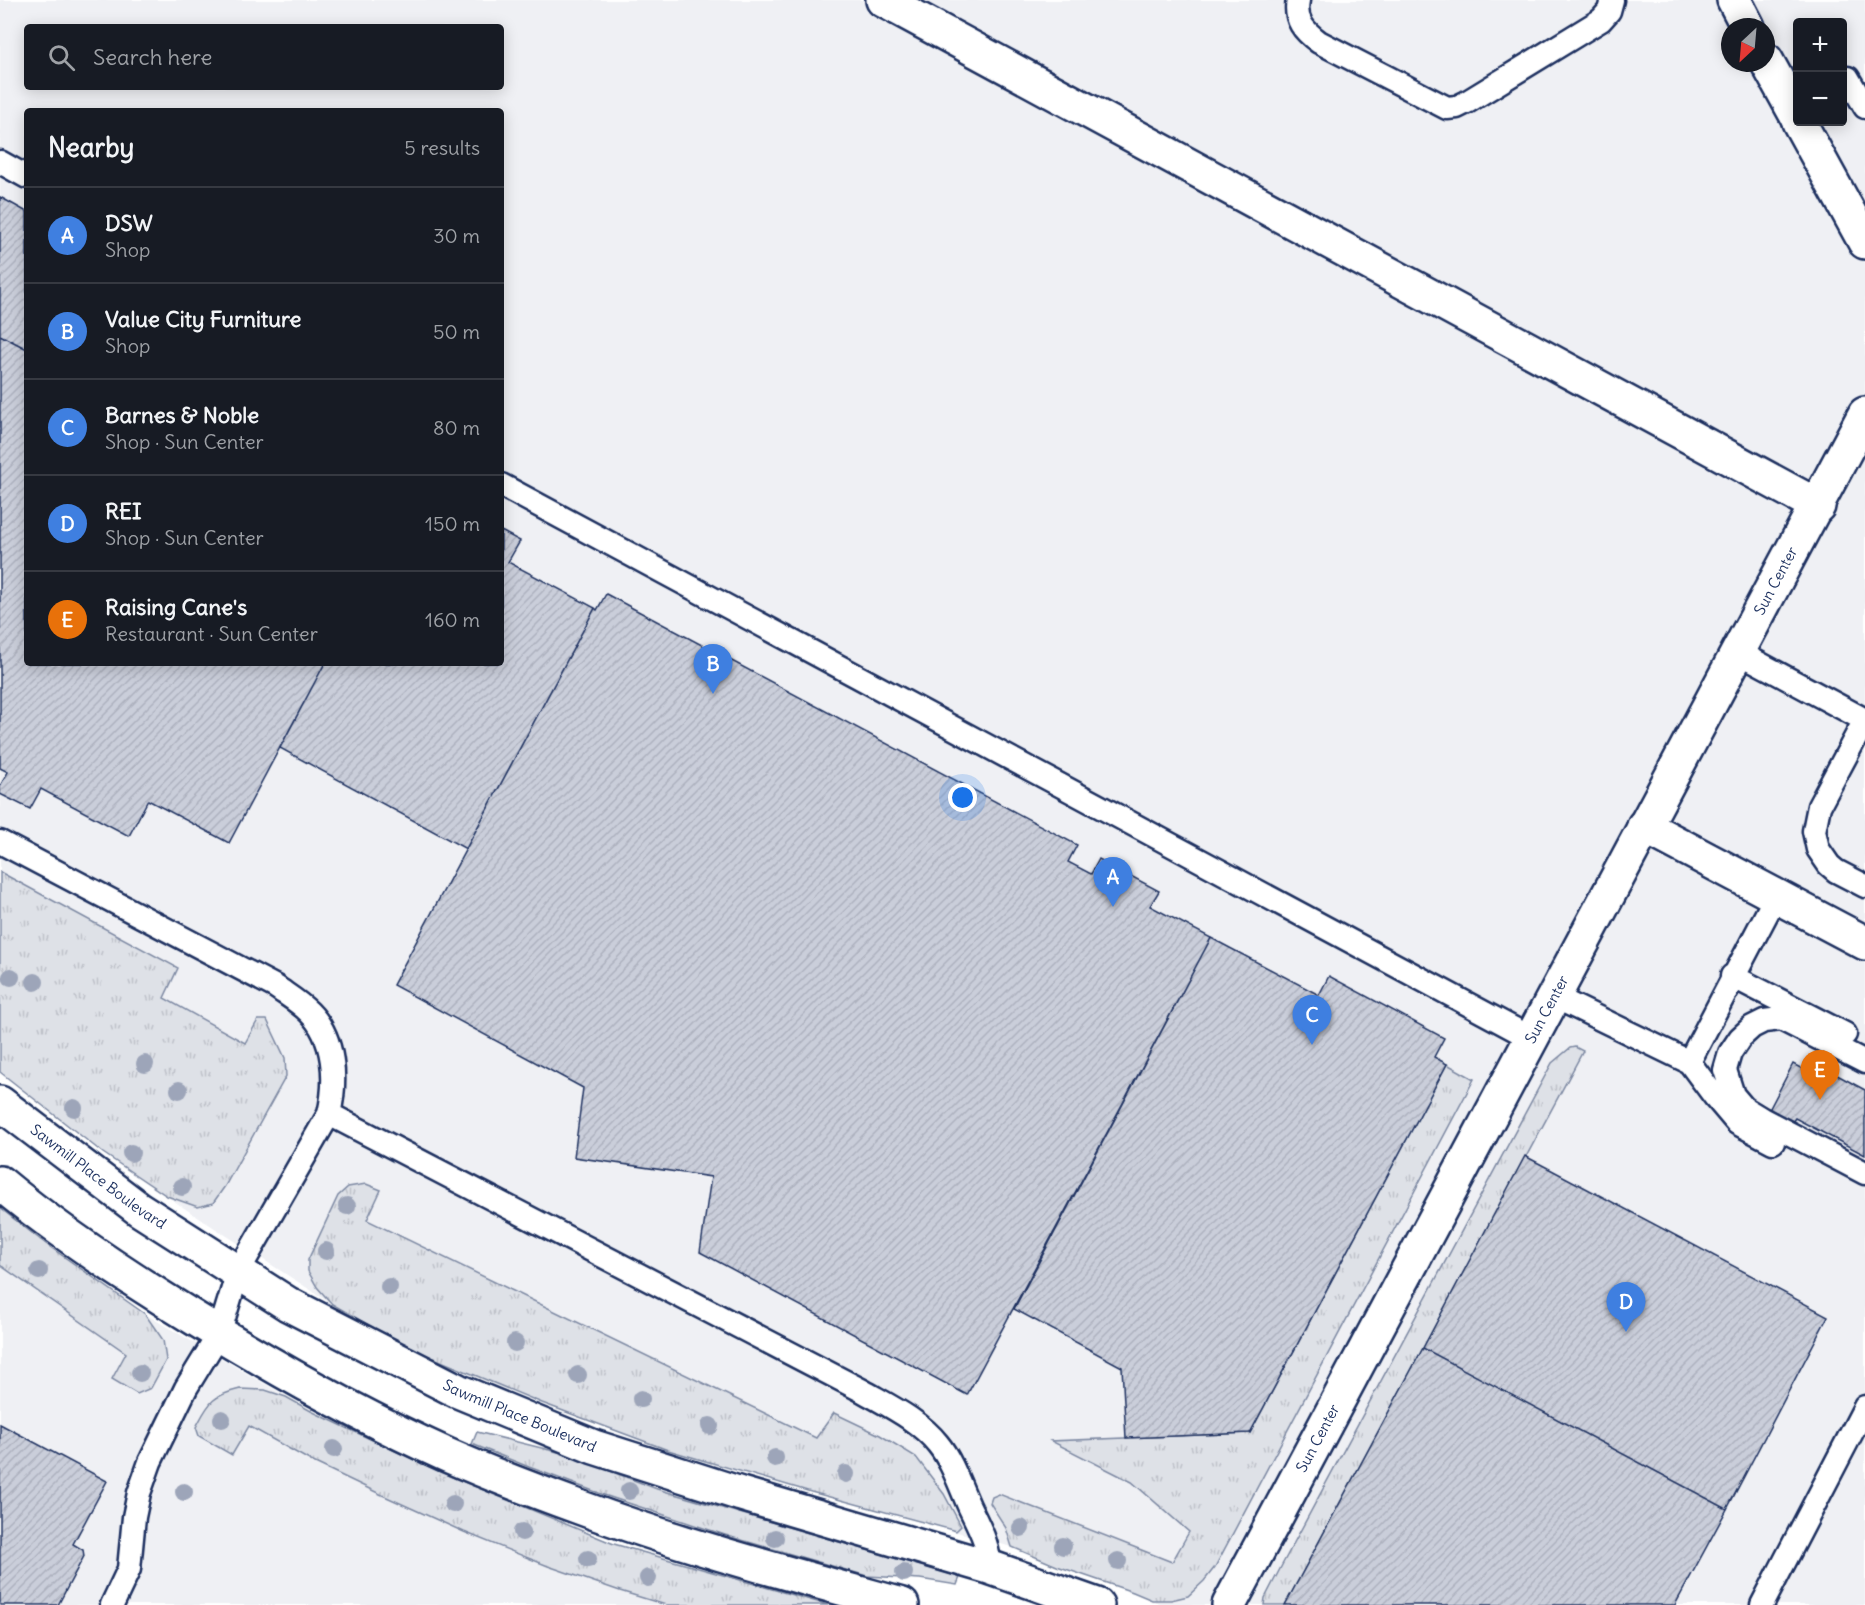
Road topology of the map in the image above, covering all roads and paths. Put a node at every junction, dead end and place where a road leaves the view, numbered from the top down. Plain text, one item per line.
1 (883, 0) edge
2 (1298, 0) edge
3 (1612, 0) edge
4 (1734, 0) edge
5 (1743, 18) edge
6 (1773, 72) edge
7 (1852, 76) edge
8 (1793, 107) edge
9 (1865, 107) edge
10 (1803, 126) edge
11 (0, 162) edge
12 (24, 175) edge
13 (1865, 242) edge
14 (1865, 414) edge
15 (504, 487) edge
16 (1818, 506) junction
17 (1738, 652) junction
18 (1865, 720) edge
19 (1644, 826) junction
20 (0, 842) edge
21 (1865, 886) edge
22 (1776, 896) junction
23 (1865, 943) edge
24 (1732, 976) junction
25 (1553, 996) junction
26 (1531, 1038) junction
27 (1865, 1045) edge
28 (1689, 1062) junction
29 (1865, 1062) edge
30 (0, 1103) edge
31 (329, 1114) junction
32 (1865, 1173) edge
33 (0, 1183) edge
34 (1865, 1190) edge
35 (238, 1272) junction
36 (219, 1334) junction
37 (1865, 1407) edge
38 (989, 1567) junction
39 (112, 1605) edge
40 (902, 1605) edge
41 (1097, 1605) edge
42 (1229, 1605) edge
43 (1762, 1605) edge

1 - 16 street
2 - 3 lane
4 - 5 street
6 - 8 street
7 - 9 lane
10 - 13 street
11 - 12 lane
14 - 16 street, Sun Center
15 - 26 lane
16 - 17 street, Sun Center
17 - 18 lane
17 - 19 street, Sun Center
18 - 21 lane
19 - 22 street
19 - 25 street, Sun Center
20 - 31 lane
22 - 23 street
22 - 24 lane
24 - 27 lane
24 - 28 lane
25 - 26 street, Sun Center
25 - 28 lane
26 - 42 street, Sun Center
28 - 34 lane
29 - 32 lane
30 - 35 street, Sawmill Place Boulevard
31 - 35 lane
31 - 38 lane
33 - 36 street
35 - 36 lane
35 - 38 street, Sawmill Place Boulevard
36 - 39 lane
36 - 40 street
37 - 43 lane
38 - 41 street, Sawmill Place Boulevard

